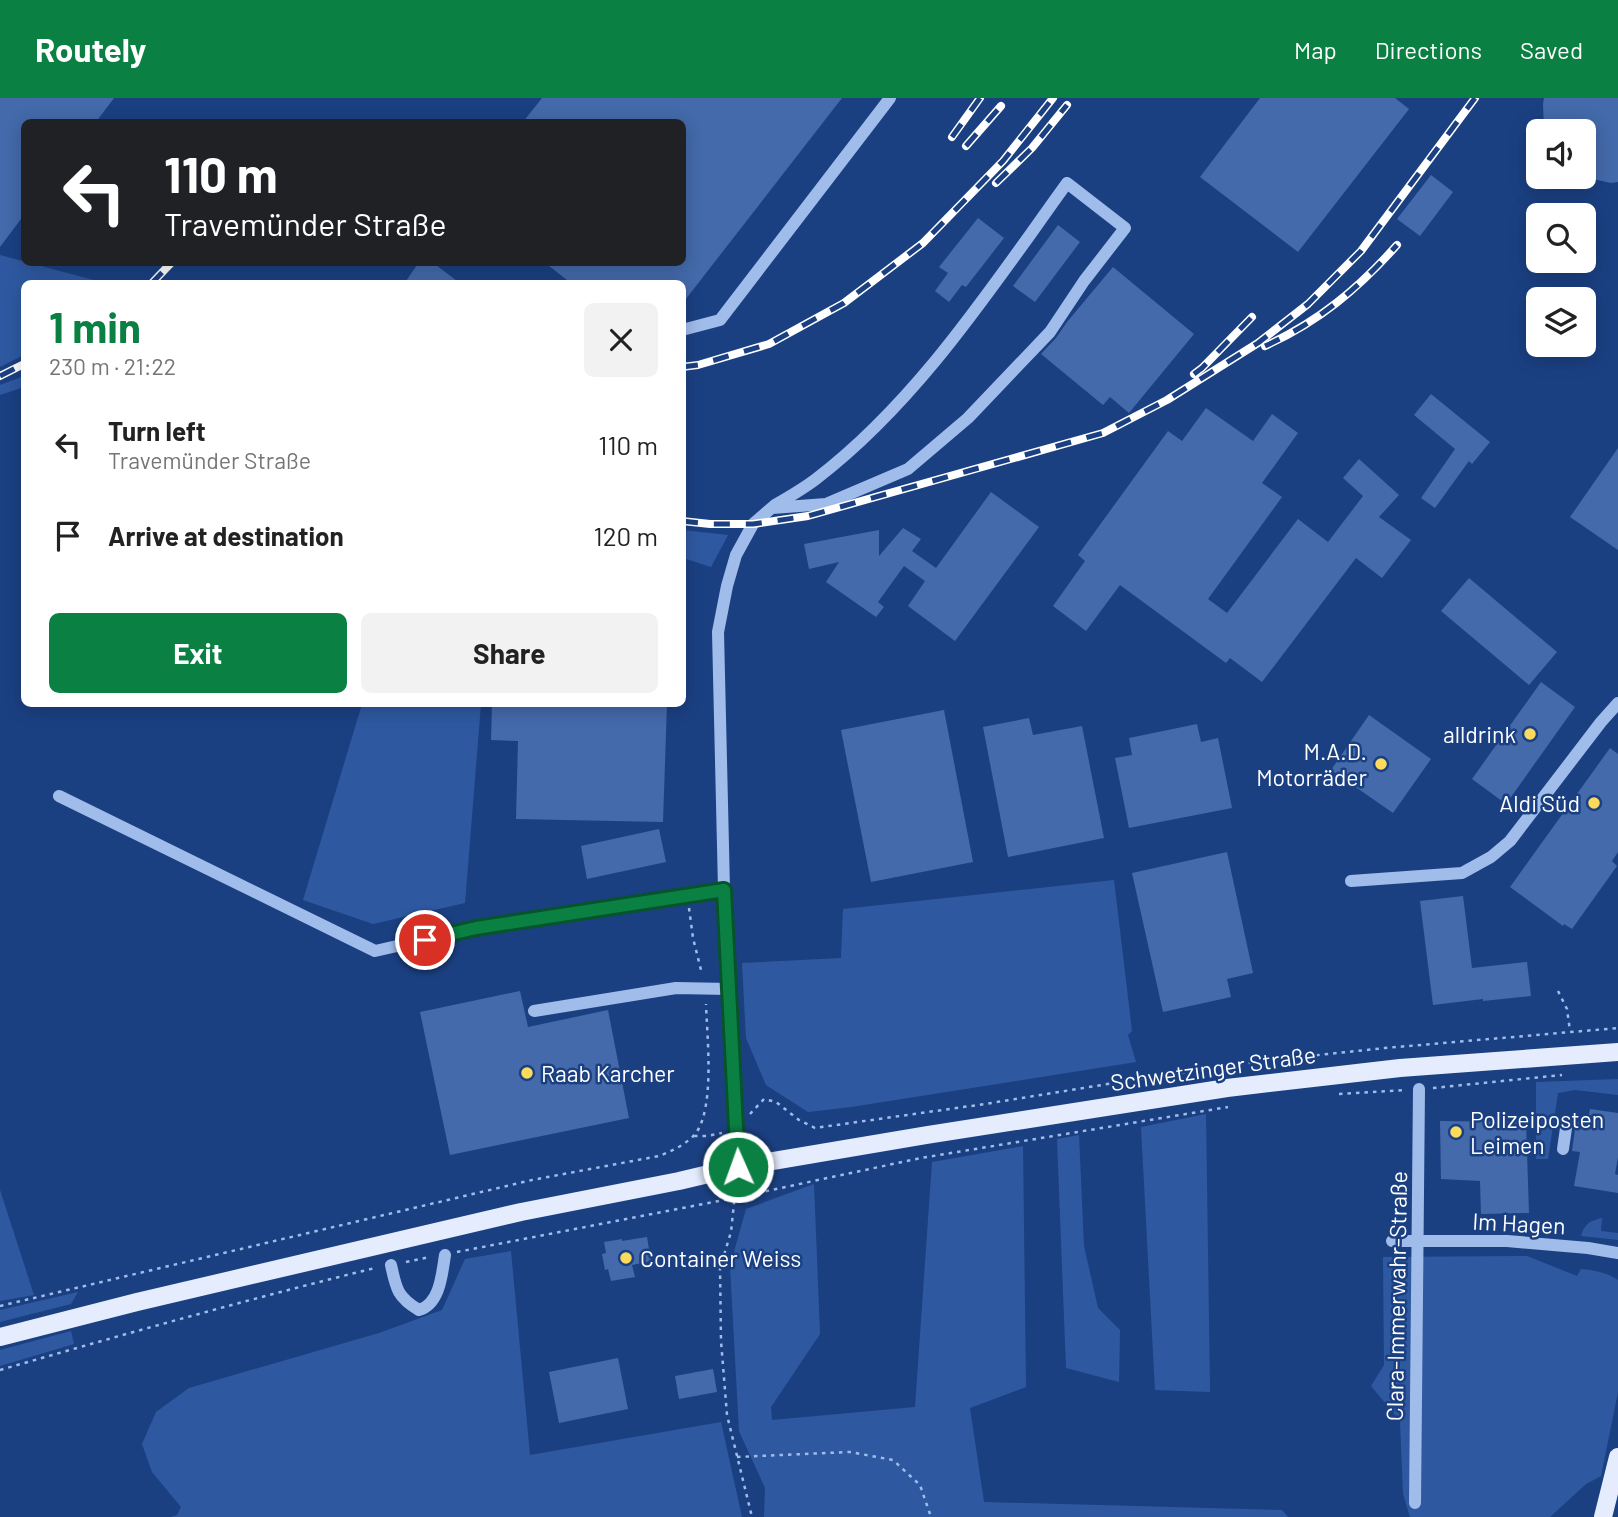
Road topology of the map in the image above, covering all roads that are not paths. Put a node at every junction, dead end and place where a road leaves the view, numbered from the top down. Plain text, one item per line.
1 (890, 98) edge
2 (686, 329) edge
3 (772, 508) junction
4 (1618, 704) edge
5 (59, 796) dead end
6 (1351, 881) dead end
7 (724, 890) junction
8 (729, 989) junction
9 (534, 1011) dead end
10 (1618, 1052) edge
11 (1419, 1089) road end
12 (1567, 1121) dead end
13 (1563, 1149) dead end
14 (738, 1167) junction
15 (1392, 1241) dead end
16 (1418, 1242) junction
17 (1618, 1253) edge
18 (445, 1255) road end
19 (391, 1265) road end
20 (0, 1337) edge
21 (1618, 1457) edge
22 (1415, 1503) dead end
23 (1603, 1517) edge

1 - 2 street
3 - 3 street
3 - 7 street
4 - 6 street
5 - 7 street
7 - 8 street
8 - 9 street
8 - 14 street
10 - 14 main road, Schwetzinger Straße
11 - 16 street, Clara-Immerwahr-Straße
12 - 13 street
14 - 20 main road, Schwetzinger Straße
15 - 16 street, Im Hagen
16 - 17 street, Im Hagen
16 - 22 street, Clara-Immerwahr-Straße
18 - 19 street
21 - 23 main road

